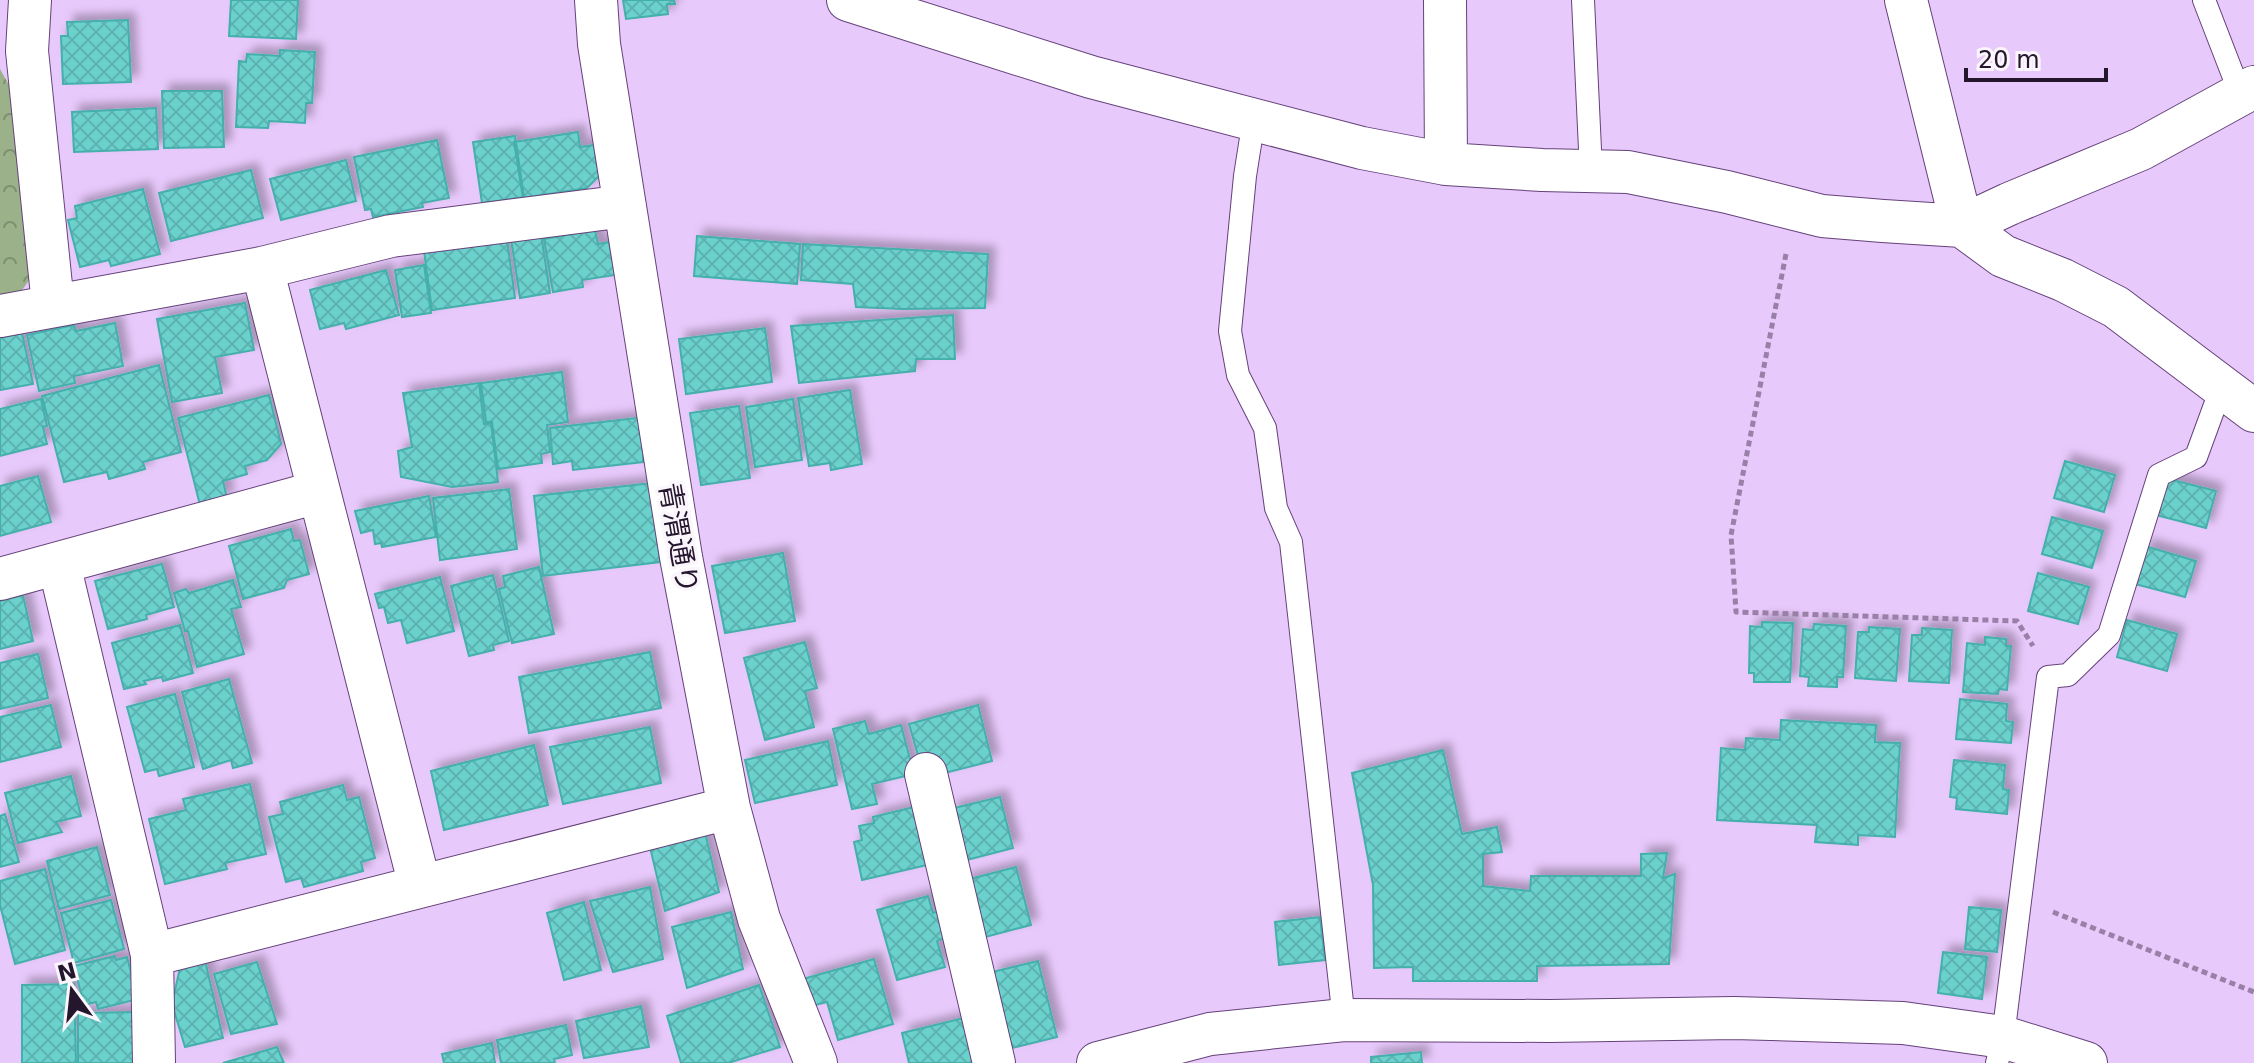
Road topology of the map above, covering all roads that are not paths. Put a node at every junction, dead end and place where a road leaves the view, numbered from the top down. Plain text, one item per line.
1 (30, 0) edge
2 (596, 0) edge
3 (1445, 0) edge
4 (1583, 0) edge
5 (1906, 0) edge
6 (2204, 0) edge
7 (853, 1) edge
8 (13, 48) edge
9 (2247, 90) edge
10 (1254, 119) junction
11 (1446, 164) junction
12 (1591, 171) junction
13 (625, 206) junction
14 (1962, 226) junction
15 (262, 268) junction
16 (53, 305) junction
17 (0, 316) edge
18 (2238, 399) edge
19 (318, 492) junction
20 (59, 564) junction
21 (0, 579) edge
22 (926, 774) dead end
23 (729, 808) junction
24 (420, 886) junction
25 (152, 955) junction
26 (1344, 1020) junction
27 (2000, 1050) edge
28 (154, 1063) edge
29 (816, 1063) edge
30 (994, 1063) edge
31 (1098, 1063) edge
32 (2086, 1063) edge

1 - 8 street
2 - 13 street, 青渭通り
3 - 11 street
4 - 12 lane
5 - 14 street
6 - 9 lane
7 - 10 street
8 - 16 street
9 - 14 street
10 - 11 street
10 - 26 lane
11 - 12 street
12 - 14 street
13 - 15 street
13 - 23 street, 青渭通り
14 - 18 street
15 - 16 street
15 - 19 street
16 - 17 street
18 - 27 lane
19 - 20 street
19 - 24 street
20 - 21 street
20 - 25 street
22 - 30 street
23 - 24 street
23 - 29 street, 青渭通り
24 - 25 street
25 - 28 street
26 - 27 street
26 - 31 street
27 - 32 street

